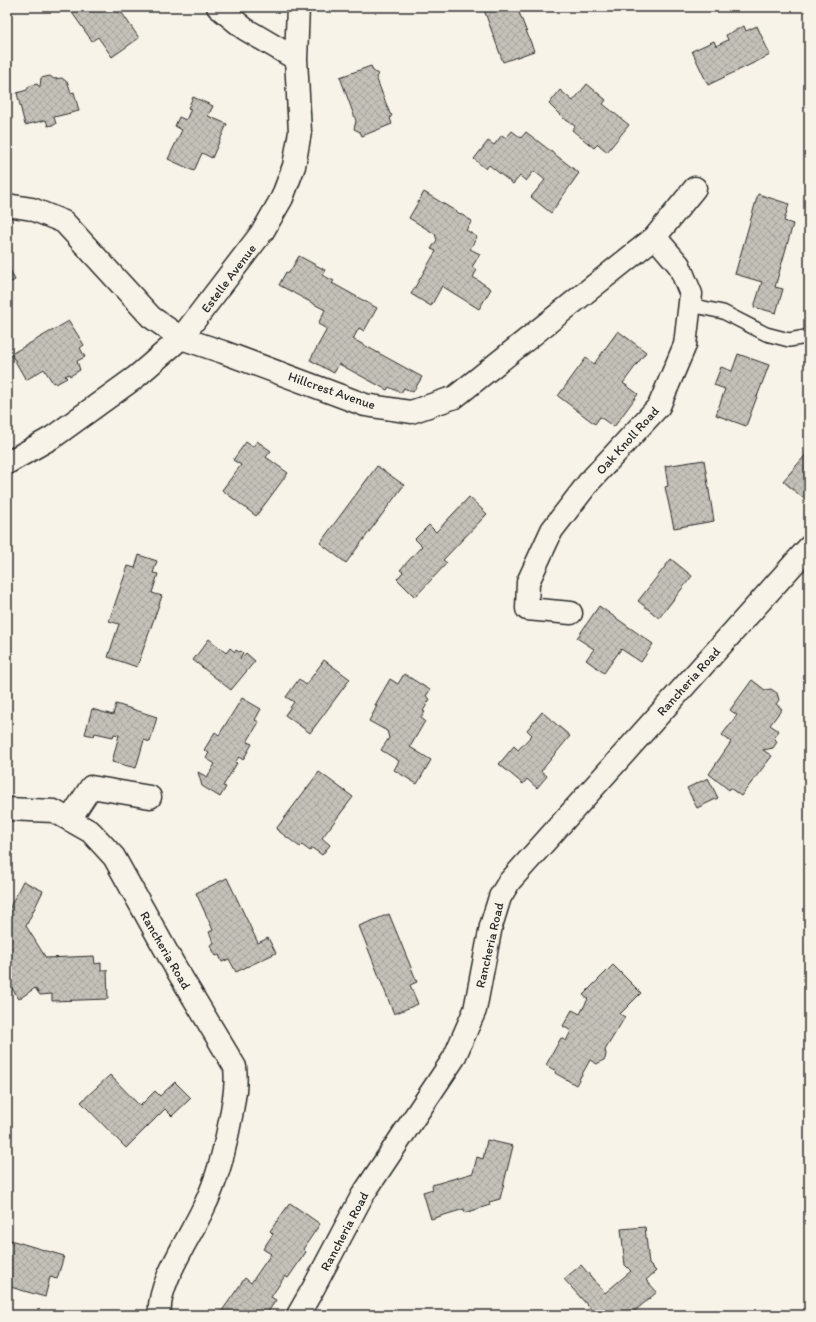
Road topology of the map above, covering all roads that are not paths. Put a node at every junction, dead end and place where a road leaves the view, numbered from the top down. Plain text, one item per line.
1 (218, 7) edge
2 (298, 7) edge
3 (296, 59) junction
4 (695, 188) dead end
5 (7, 205) edge
6 (655, 237) junction
7 (690, 305) junction
8 (806, 337) dead end
9 (181, 338) junction
10 (7, 463) edge
11 (809, 547) edge
12 (571, 613) dead end
13 (150, 797) dead end
14 (7, 809) edge
15 (70, 818) junction
16 (160, 1315) edge
17 (298, 1315) edge

1 - 3 street
2 - 3 street, Estelle Avenue
3 - 9 street, Estelle Avenue
4 - 6 street
5 - 9 street, Hillcrest Avenue
6 - 7 street, Oak Knoll Road
6 - 9 street, Hillcrest Avenue
7 - 8 lane
7 - 12 street, Oak Knoll Road
9 - 10 street, Estelle Avenue
11 - 17 street, Rancheria Road
13 - 15 street
14 - 15 street, Rancheria Road
15 - 16 street, Rancheria Road

